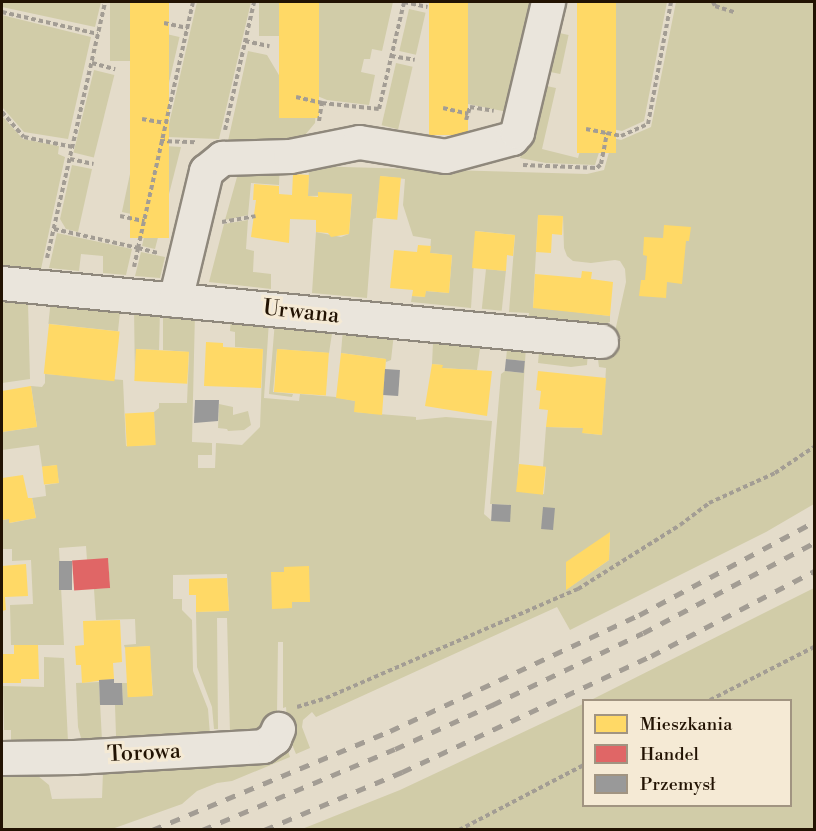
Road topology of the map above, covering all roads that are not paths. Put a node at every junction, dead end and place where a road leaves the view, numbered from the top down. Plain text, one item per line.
1 (548, 2) edge
2 (2, 283) edge
3 (175, 300) junction
4 (602, 341) dead end
5 (284, 720) road end
6 (2, 758) edge

1 - 3 street
2 - 3 street, Urwana
3 - 4 street, Urwana
5 - 6 street, Torowa

